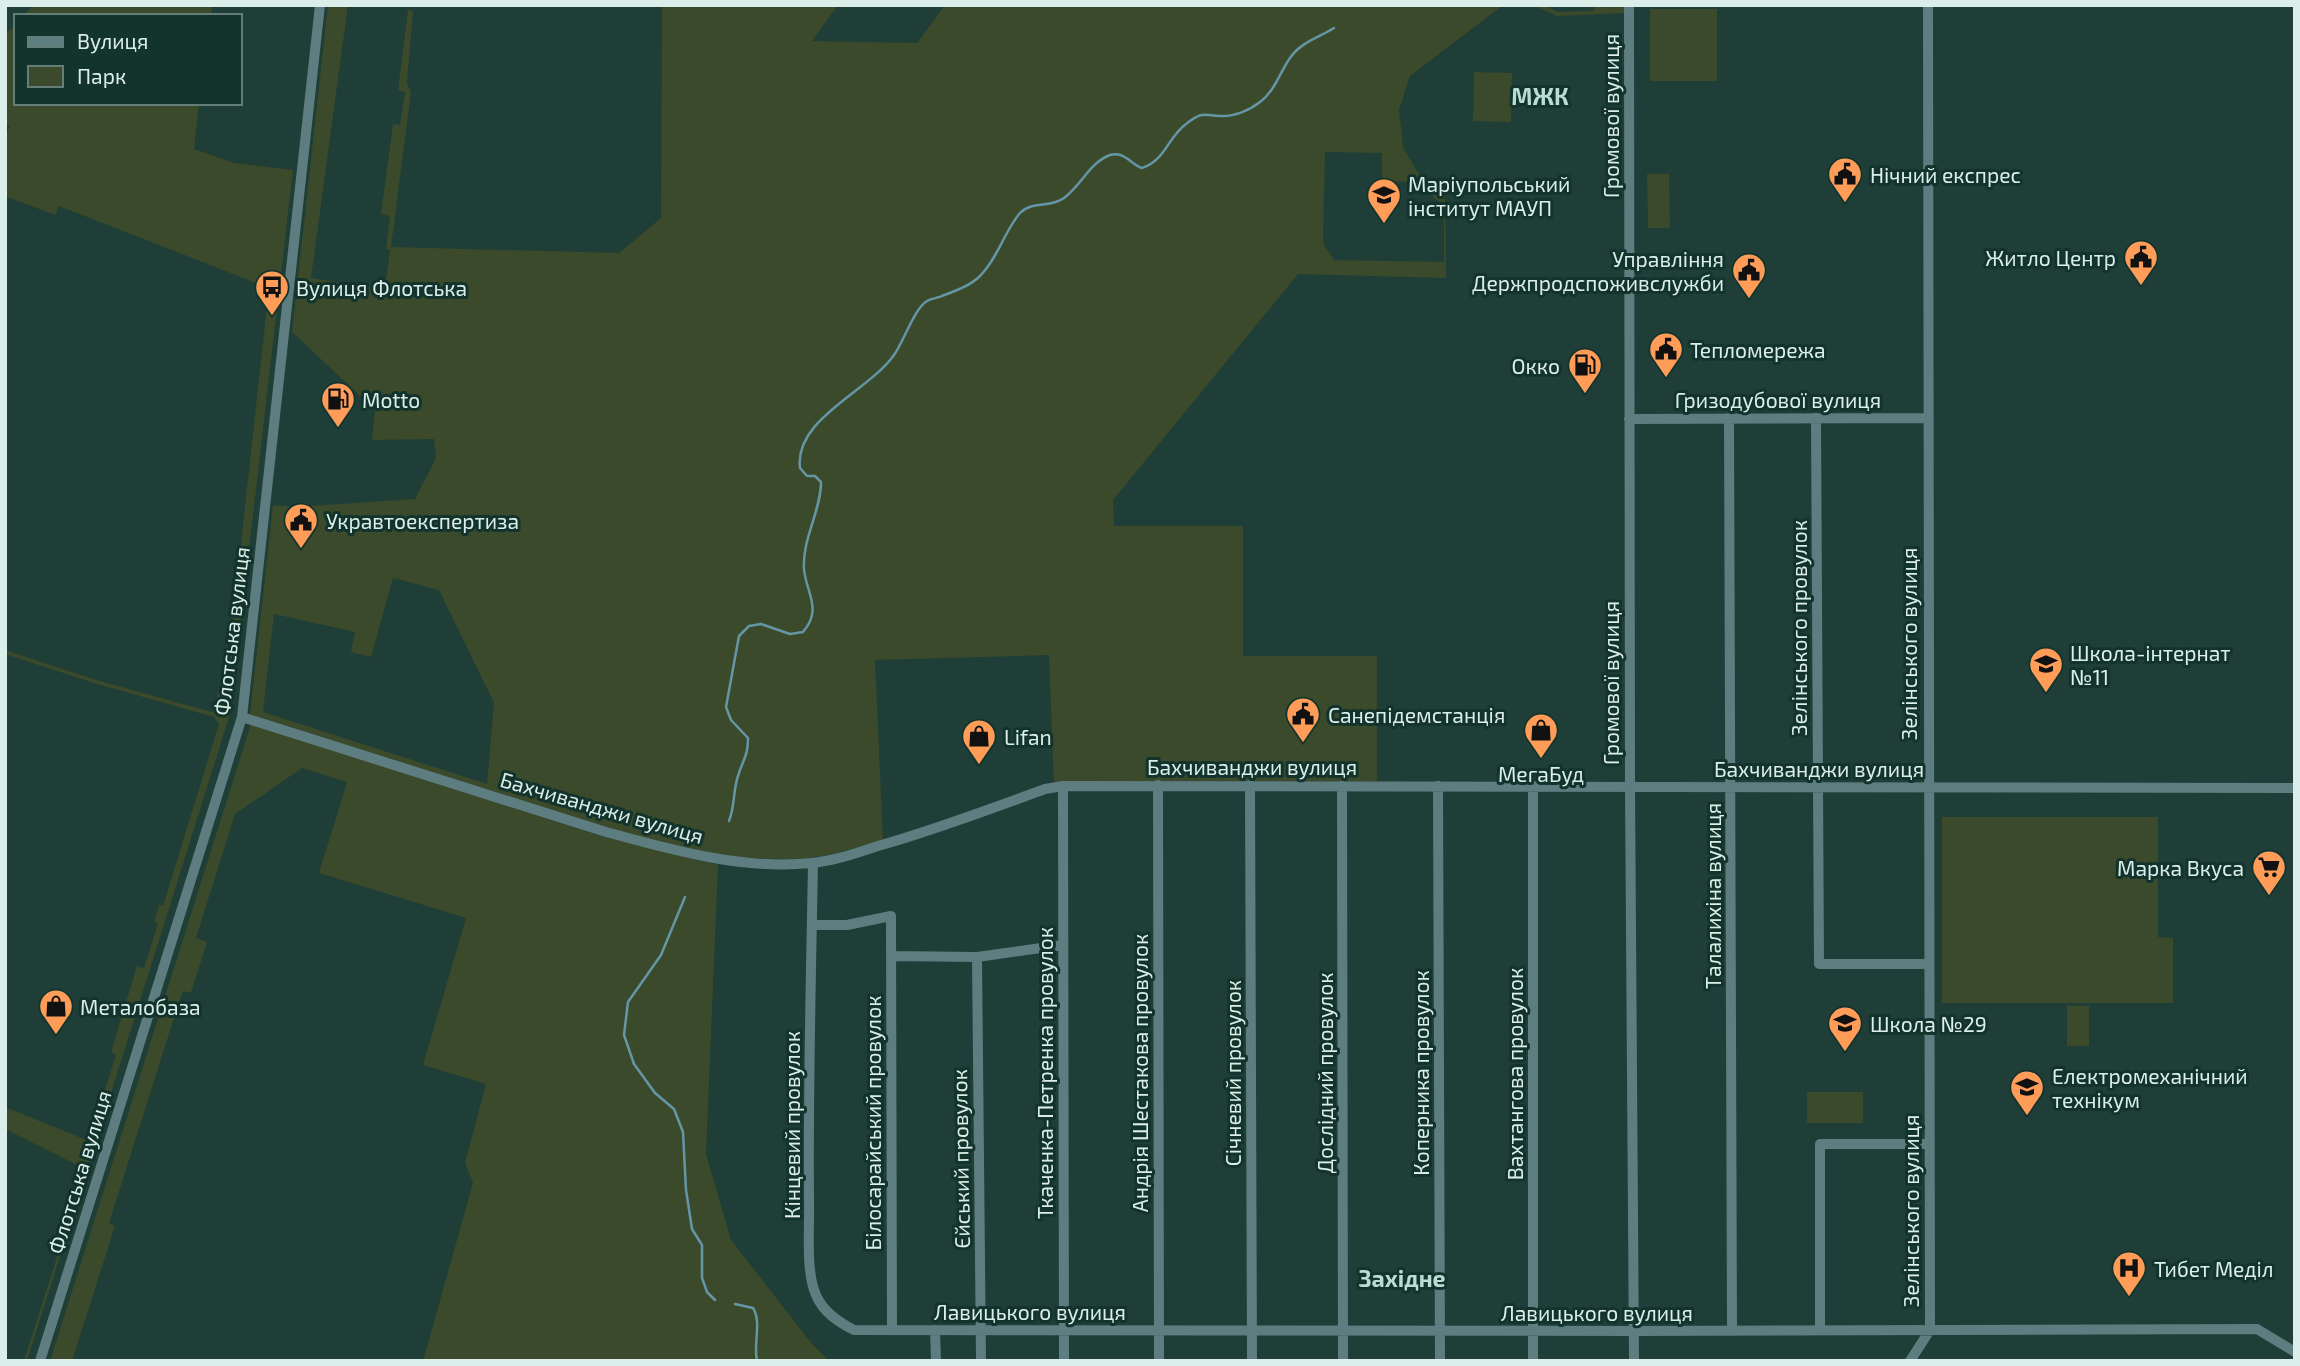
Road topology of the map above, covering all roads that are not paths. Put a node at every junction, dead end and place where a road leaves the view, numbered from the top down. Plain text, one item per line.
1 (320, 5) edge
2 (1629, 5) edge
3 (1928, 5) edge
4 (1729, 418) junction
5 (1816, 418) junction
6 (1928, 418) junction
7 (1629, 419) junction
8 (242, 717) junction
9 (1158, 785) junction
10 (1250, 785) junction
11 (1063, 786) junction
12 (1342, 786) junction
13 (1438, 786) junction
14 (1533, 786) junction
15 (1630, 787) junction
16 (1730, 787) junction
17 (1818, 787) junction
18 (1928, 788) junction
19 (2295, 788) edge
20 (813, 863) junction
21 (812, 925) junction
22 (1063, 945) junction
23 (891, 956) junction
24 (976, 957) junction
25 (1928, 964) junction
26 (1929, 1144) junction
27 (892, 1330) junction
28 (935, 1330) junction
29 (981, 1330) junction
30 (1064, 1330) junction
31 (1159, 1330) junction
32 (1343, 1330) junction
33 (1821, 1330) junction
34 (1930, 1330) junction
35 (1252, 1331) junction
36 (1440, 1331) junction
37 (1534, 1331) junction
38 (1635, 1331) junction
39 (1732, 1331) junction
40 (2295, 1352) edge
41 (40, 1361) edge
42 (936, 1361) edge
43 (981, 1361) edge
44 (1064, 1361) edge
45 (1159, 1361) edge
46 (1252, 1361) edge
47 (1343, 1361) edge
48 (1440, 1361) edge
49 (1534, 1361) edge
50 (1634, 1361) edge
51 (1910, 1361) edge

1 - 8 street, Флотська вулиця
2 - 7 street, Громової вулиця
3 - 6 street, Зелінського вулиця
4 - 5 street, Гризодубової вулиця
4 - 7 street, Гризодубової вулиця
4 - 16 street, Талалихіна вулиця
5 - 6 street, Гризодубової вулиця
5 - 17 street, Зелінського провулок
6 - 18 street, Зелінського вулиця
7 - 15 street, Громової вулиця
8 - 20 street, Бахчиванджи вулиця
8 - 41 street, Флотська вулиця
9 - 10 street, Бахчиванджи вулиця
9 - 11 street, Бахчиванджи вулиця
9 - 31 street, Андрія Шестакова провулок
10 - 12 street, Бахчиванджи вулиця
10 - 35 street, Січневий провулок
11 - 20 street, Бахчиванджи вулиця
11 - 22 street, Ткаченка-Петренка провулок
12 - 13 street, Бахчиванджи вулиця
12 - 32 street, Дослідний провулок
13 - 14 street, Бахчиванджи вулиця
13 - 36 street, Коперника провулок
14 - 15 street, Бахчиванджи вулиця
14 - 37 street, Вахтангова провулок
15 - 16 street, Бахчиванджи вулиця
15 - 38 street, Громової вулиця
16 - 17 street, Бахчиванджи вулиця
16 - 39 street, Талалихіна вулиця
17 - 18 street, Бахчиванджи вулиця
17 - 25 street, Зелінського провулок
18 - 19 street, Бахчиванджи вулиця
18 - 25 street, Зелінського вулиця
20 - 21 street, Кінцевий провулок
21 - 23 street, Білосарайський провулок
21 - 27 street, Кінцевий провулок
22 - 24 street
22 - 30 street, Ткаченка-Петренка провулок
23 - 24 street
23 - 27 street, Білосарайський провулок
24 - 29 street, Єйський провулок
25 - 26 street, Зелінського вулиця
26 - 33 street
26 - 34 street, Зелінського вулиця
27 - 28 street, Лавицького вулиця
28 - 29 street, Лавицького вулиця
28 - 42 street
29 - 30 street, Лавицького вулиця
29 - 43 street, Єйський провулок
30 - 31 street, Лавицького вулиця
30 - 44 street, Ткаченка-Петренка провулок
31 - 35 street, Лавицького вулиця
31 - 45 street, Андрія Шестакова провулок
32 - 35 street, Лавицького вулиця
32 - 36 street, Лавицького вулиця
32 - 47 street, Дослідний провулок
33 - 34 street, Лавицького вулиця
33 - 39 street, Лавицького вулиця
34 - 40 street, Лавицького вулиця
34 - 51 street, Зелінського вулиця
35 - 46 street, Січневий провулок
36 - 37 street, Лавицького вулиця
36 - 48 street, Коперника провулок
37 - 38 street, Лавицького вулиця
37 - 49 street, Вахтангова провулок
38 - 39 street, Лавицького вулиця
38 - 50 street, Громової вулиця

